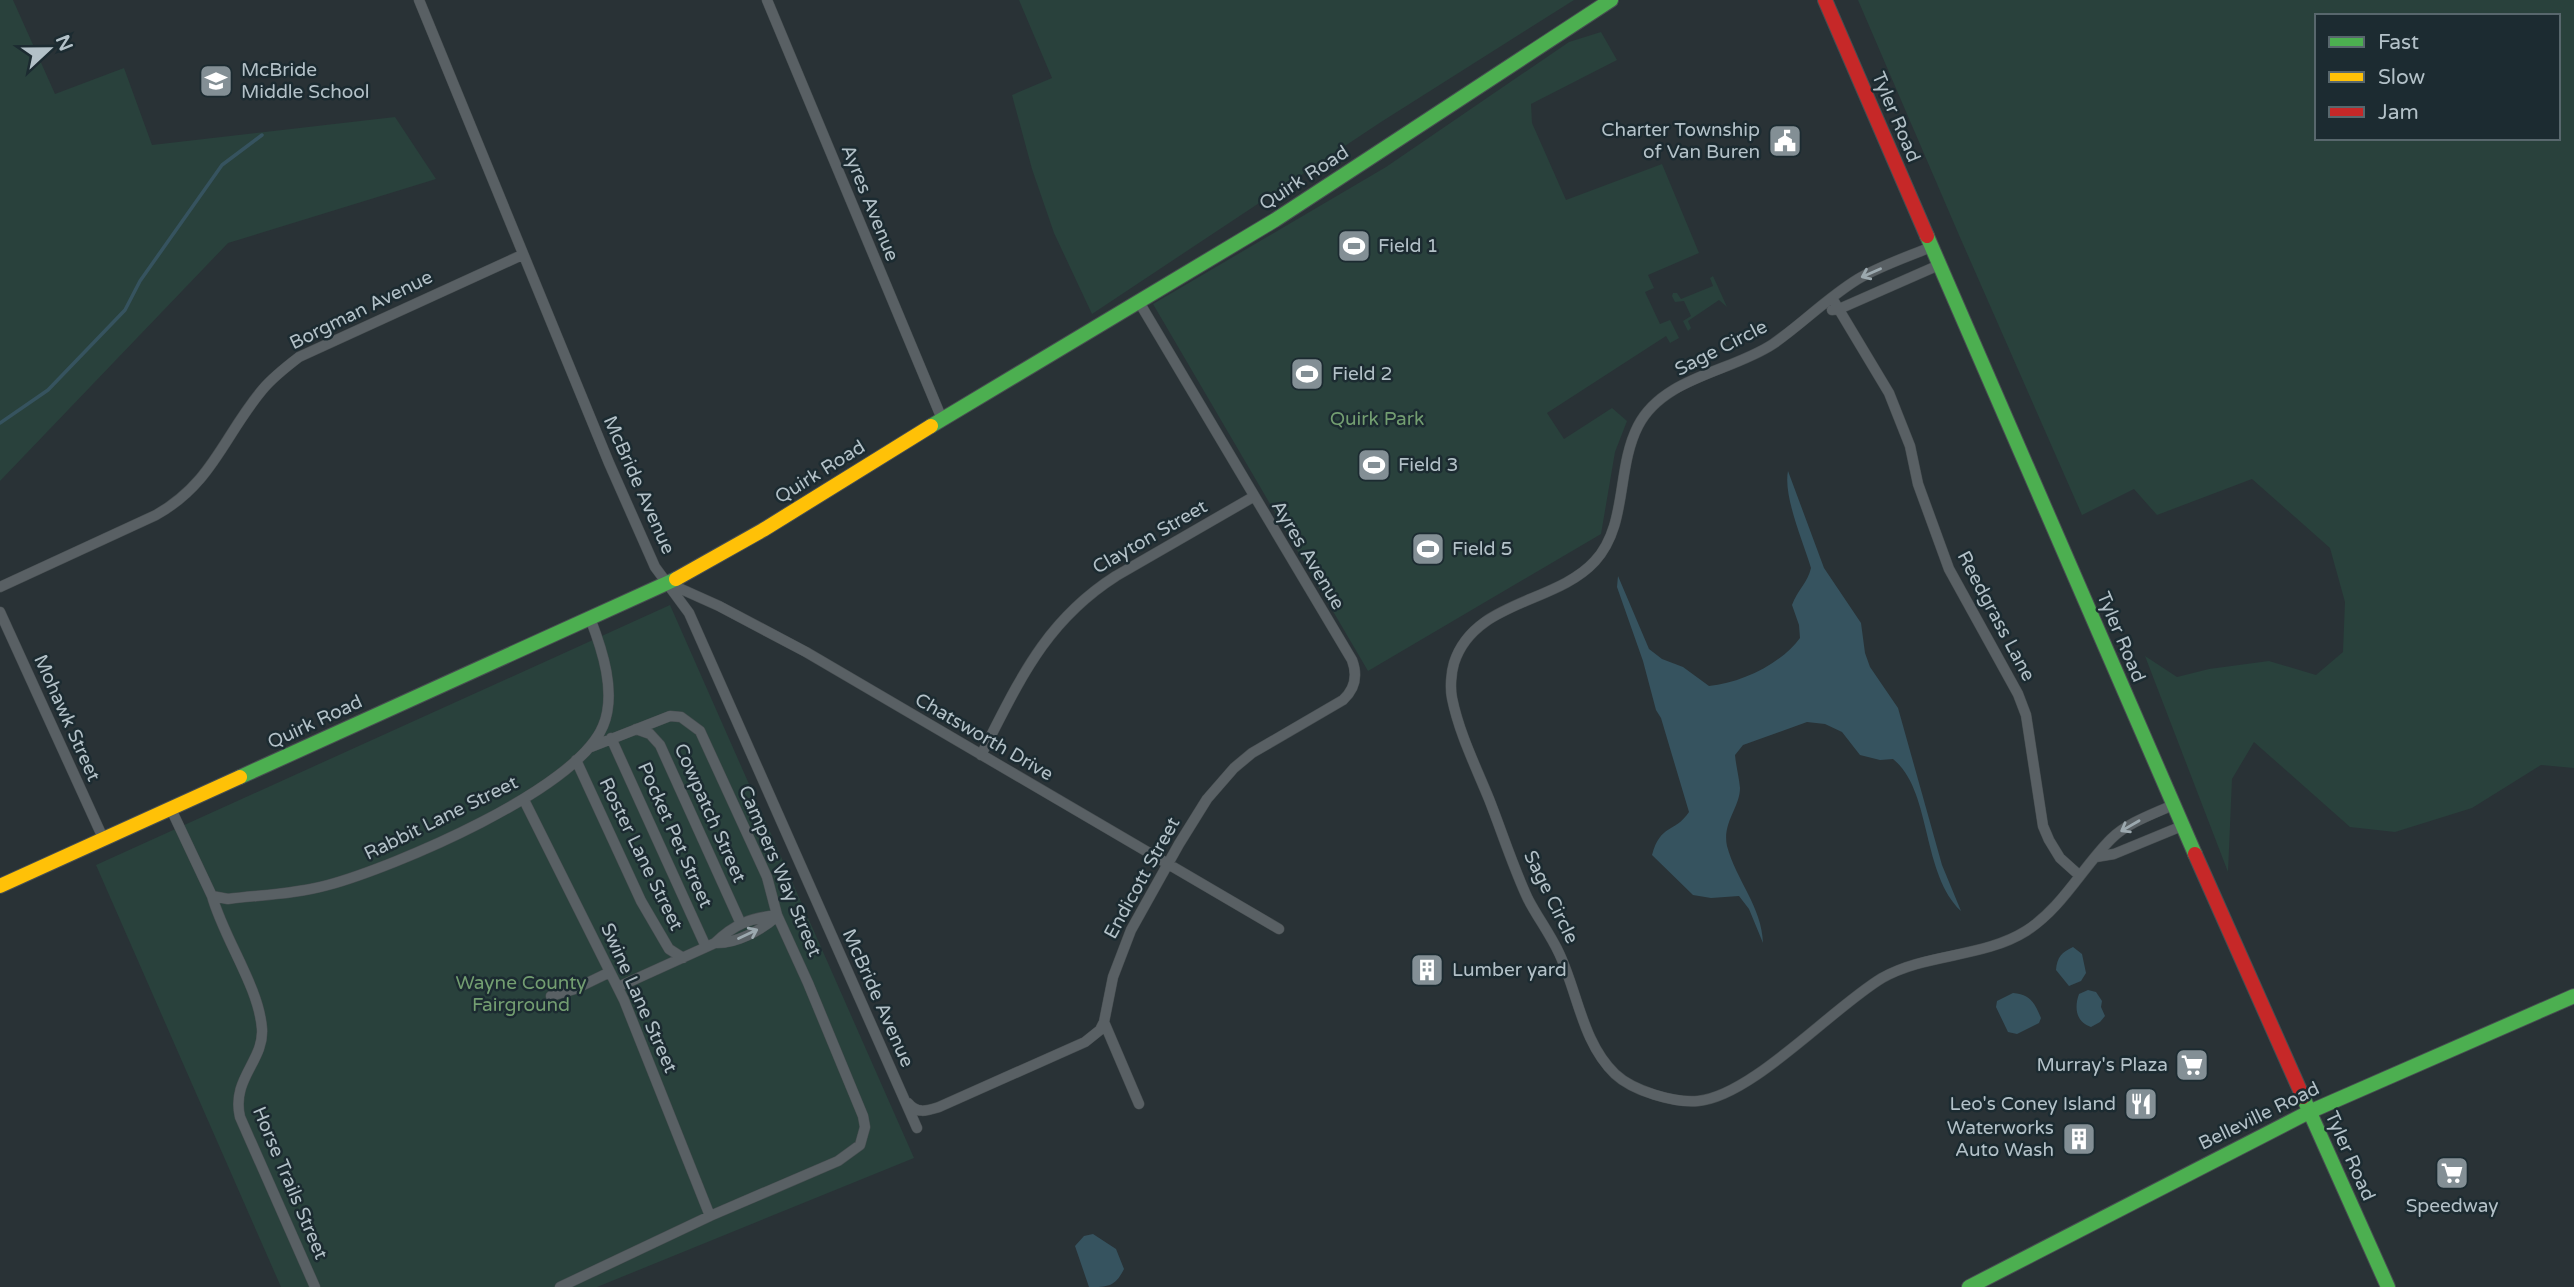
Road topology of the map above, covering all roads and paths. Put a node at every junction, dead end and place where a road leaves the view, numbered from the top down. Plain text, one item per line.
1 (419, 0) edge
2 (767, 0) edge
3 (1612, 0) edge
4 (1825, 0) edge
5 (1931, 247) junction
6 (522, 255) junction
7 (1939, 265) junction
8 (1832, 298) junction
9 (1139, 302) junction
10 (1839, 309) junction
11 (1818, 311) junction
12 (942, 419) junction
13 (1253, 497) junction
14 (668, 583) junction
15 (0, 587) edge
16 (0, 612) edge
17 (590, 618) junction
18 (1355, 682) joint
19 (635, 729) junction
20 (611, 738) junction
21 (591, 747) junction
22 (981, 755) junction
23 (576, 760) junction
24 (524, 800) junction
25 (2173, 805) junction
26 (171, 809) junction
27 (2182, 826) junction
28 (103, 838) junction
29 (2096, 858) junction
30 (1168, 863) junction
31 (2080, 876) junction
32 (0, 886) edge
33 (212, 896) junction
34 (777, 915) junction
35 (741, 923) junction
36 (1279, 929) dead end
37 (710, 945) junction
38 (682, 958) junction
39 (610, 972) junction
40 (618, 988) junction
41 (551, 996) dead end
42 (2574, 996) edge
43 (1104, 1023) junction
44 (904, 1099) junction
45 (1139, 1104) dead end
46 (2309, 1112) junction
47 (916, 1128) dead end
48 (710, 1216) junction
49 (315, 1287) edge
50 (560, 1287) edge
51 (1969, 1287) edge
52 (2388, 1287) edge

1 - 6 street, McBride Avenue
2 - 12 street, Ayres Avenue
3 - 9 street, Quirk Road
4 - 5 street, Tyler Road
5 - 7 street, Tyler Road
5 -> 8 street, Sage Circle
6 - 14 street, McBride Avenue
6 - 15 street, Borgman Avenue
7 - 10 street
7 - 25 street, Tyler Road
8 - 10 street, Reedgrass Lane
8 - 11 street, Sage Circle
9 - 12 street, Quirk Road
9 - 13 street, Ayres Avenue
10 - 11 street
10 - 31 street, Reedgrass Lane
11 - 31 street, Sage Circle
12 - 14 street, Quirk Road
13 - 18 street, Ayres Avenue
13 - 22 street, Clayton Street
14 - 17 street, Quirk Road
14 - 22 street, Chatsworth Drive
14 - 44 street, McBride Avenue
16 - 28 street, Mohawk Street
17 - 21 street, Rabbit Lane Street
17 - 26 street, Quirk Road
18 - 30 street, Endicott Street
19 - 20 street, Campers Way Street
19 - 34 street, Campers Way Street
19 - 35 street, Cowpatch Street
20 - 21 street, Campers Way Street
20 - 37 street, Pocket Pet Street
21 - 23 street, Rabbit Lane Street
22 - 30 street, Chatsworth Drive
23 - 24 street, Rabbit Lane Street
23 - 38 street, Roster Lane Street
24 - 33 street, Rabbit Lane Street
24 - 39 street, Swine Lane Street
25 - 27 street, Tyler Road
25 -> 29 street, Sage Circle
26 - 28 street, Quirk Road
26 - 33 street
27 - 29 street
27 - 46 street, Tyler Road
28 - 32 street, Quirk Road
29 - 31 street, Sage Circle
30 - 36 street, Chatsworth Drive
30 - 43 street, Endicott Street
33 - 49 street, Horse Trails Street
34 - 35 street
37 -> 34 street
34 - 48 street, Campers Way Street
35 - 37 street
37 - 38 street
38 - 40 street
39 - 40 street, Swine Lane Street
39 - 41 street
40 - 48 street, Swine Lane Street
42 - 46 street, Belleville Road
43 - 44 street
43 - 45 street
44 - 47 street, McBride Avenue
46 - 51 street, Belleville Road
46 - 52 street, Tyler Road
48 - 50 street

